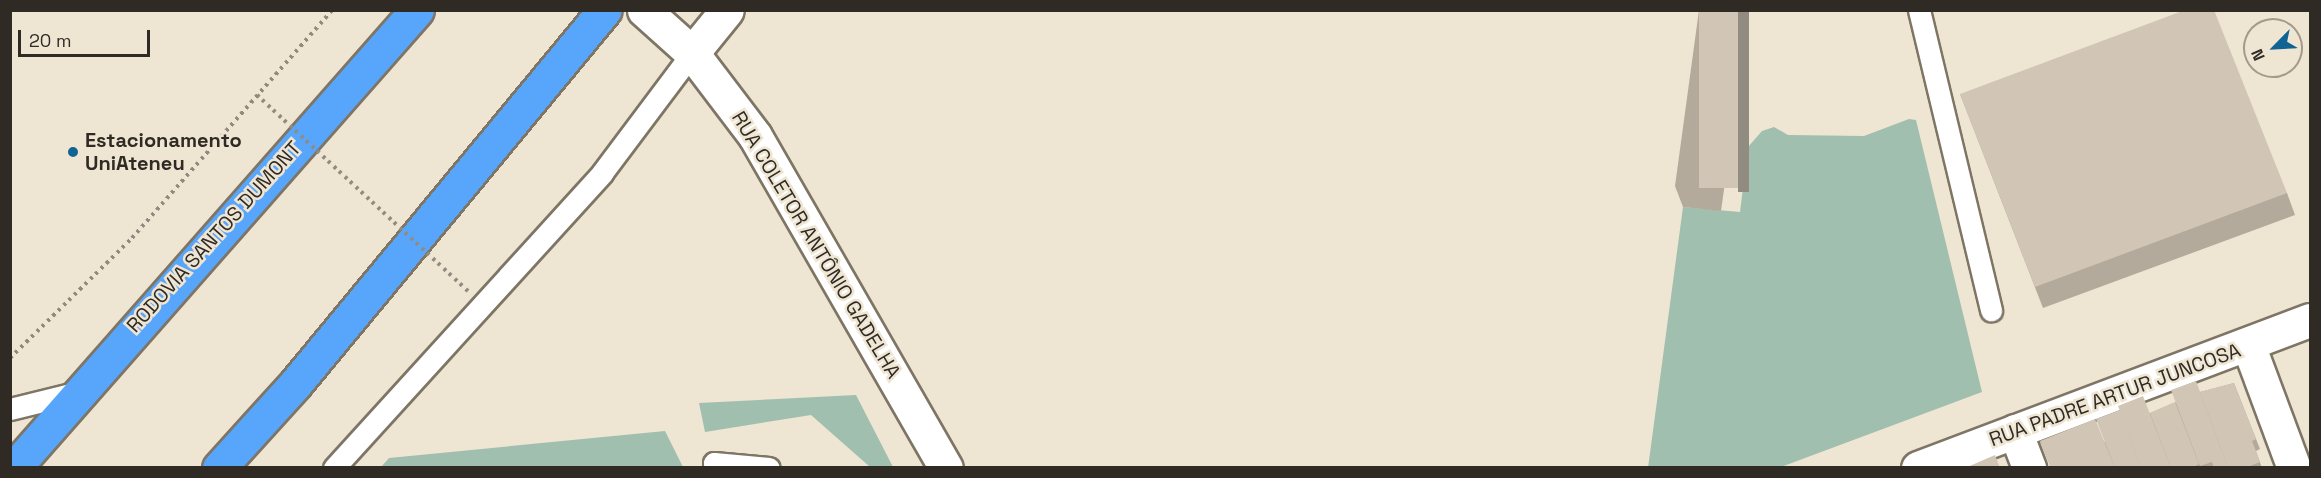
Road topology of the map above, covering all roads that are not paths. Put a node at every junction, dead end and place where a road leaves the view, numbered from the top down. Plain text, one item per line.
1 (417, 10) edge
2 (605, 10) edge
3 (644, 10) edge
4 (727, 10) edge
5 (1919, 10) edge
6 (692, 53) junction
7 (1991, 311) dead end
8 (2310, 320) edge
9 (2249, 347) junction
10 (80, 392) junction
11 (10, 409) edge
12 (2015, 430) junction
13 (14, 468) edge
14 (219, 468) edge
15 (334, 468) edge
16 (715, 468) edge
17 (769, 468) edge
18 (946, 468) edge
19 (1918, 468) edge
20 (2029, 468) edge
21 (2294, 468) edge

1 - 10 highway, RODOVIA SANTOS DUMONT
2 - 14 highway
3 - 6 street, RUA COLETOR ANTÔNIO GADELHA
4 - 6 street
5 - 7 lane
6 - 15 lane
6 - 18 street, RUA COLETOR ANTÔNIO GADELHA
8 - 9 street, RUA PADRE ARTUR JUNCOSA
9 - 12 street, RUA PADRE ARTUR JUNCOSA
9 - 21 street
10 - 11 lane
10 - 13 highway, RODOVIA SANTOS DUMONT
12 - 19 street, RUA PADRE ARTUR JUNCOSA
12 - 20 street
16 - 17 lane

